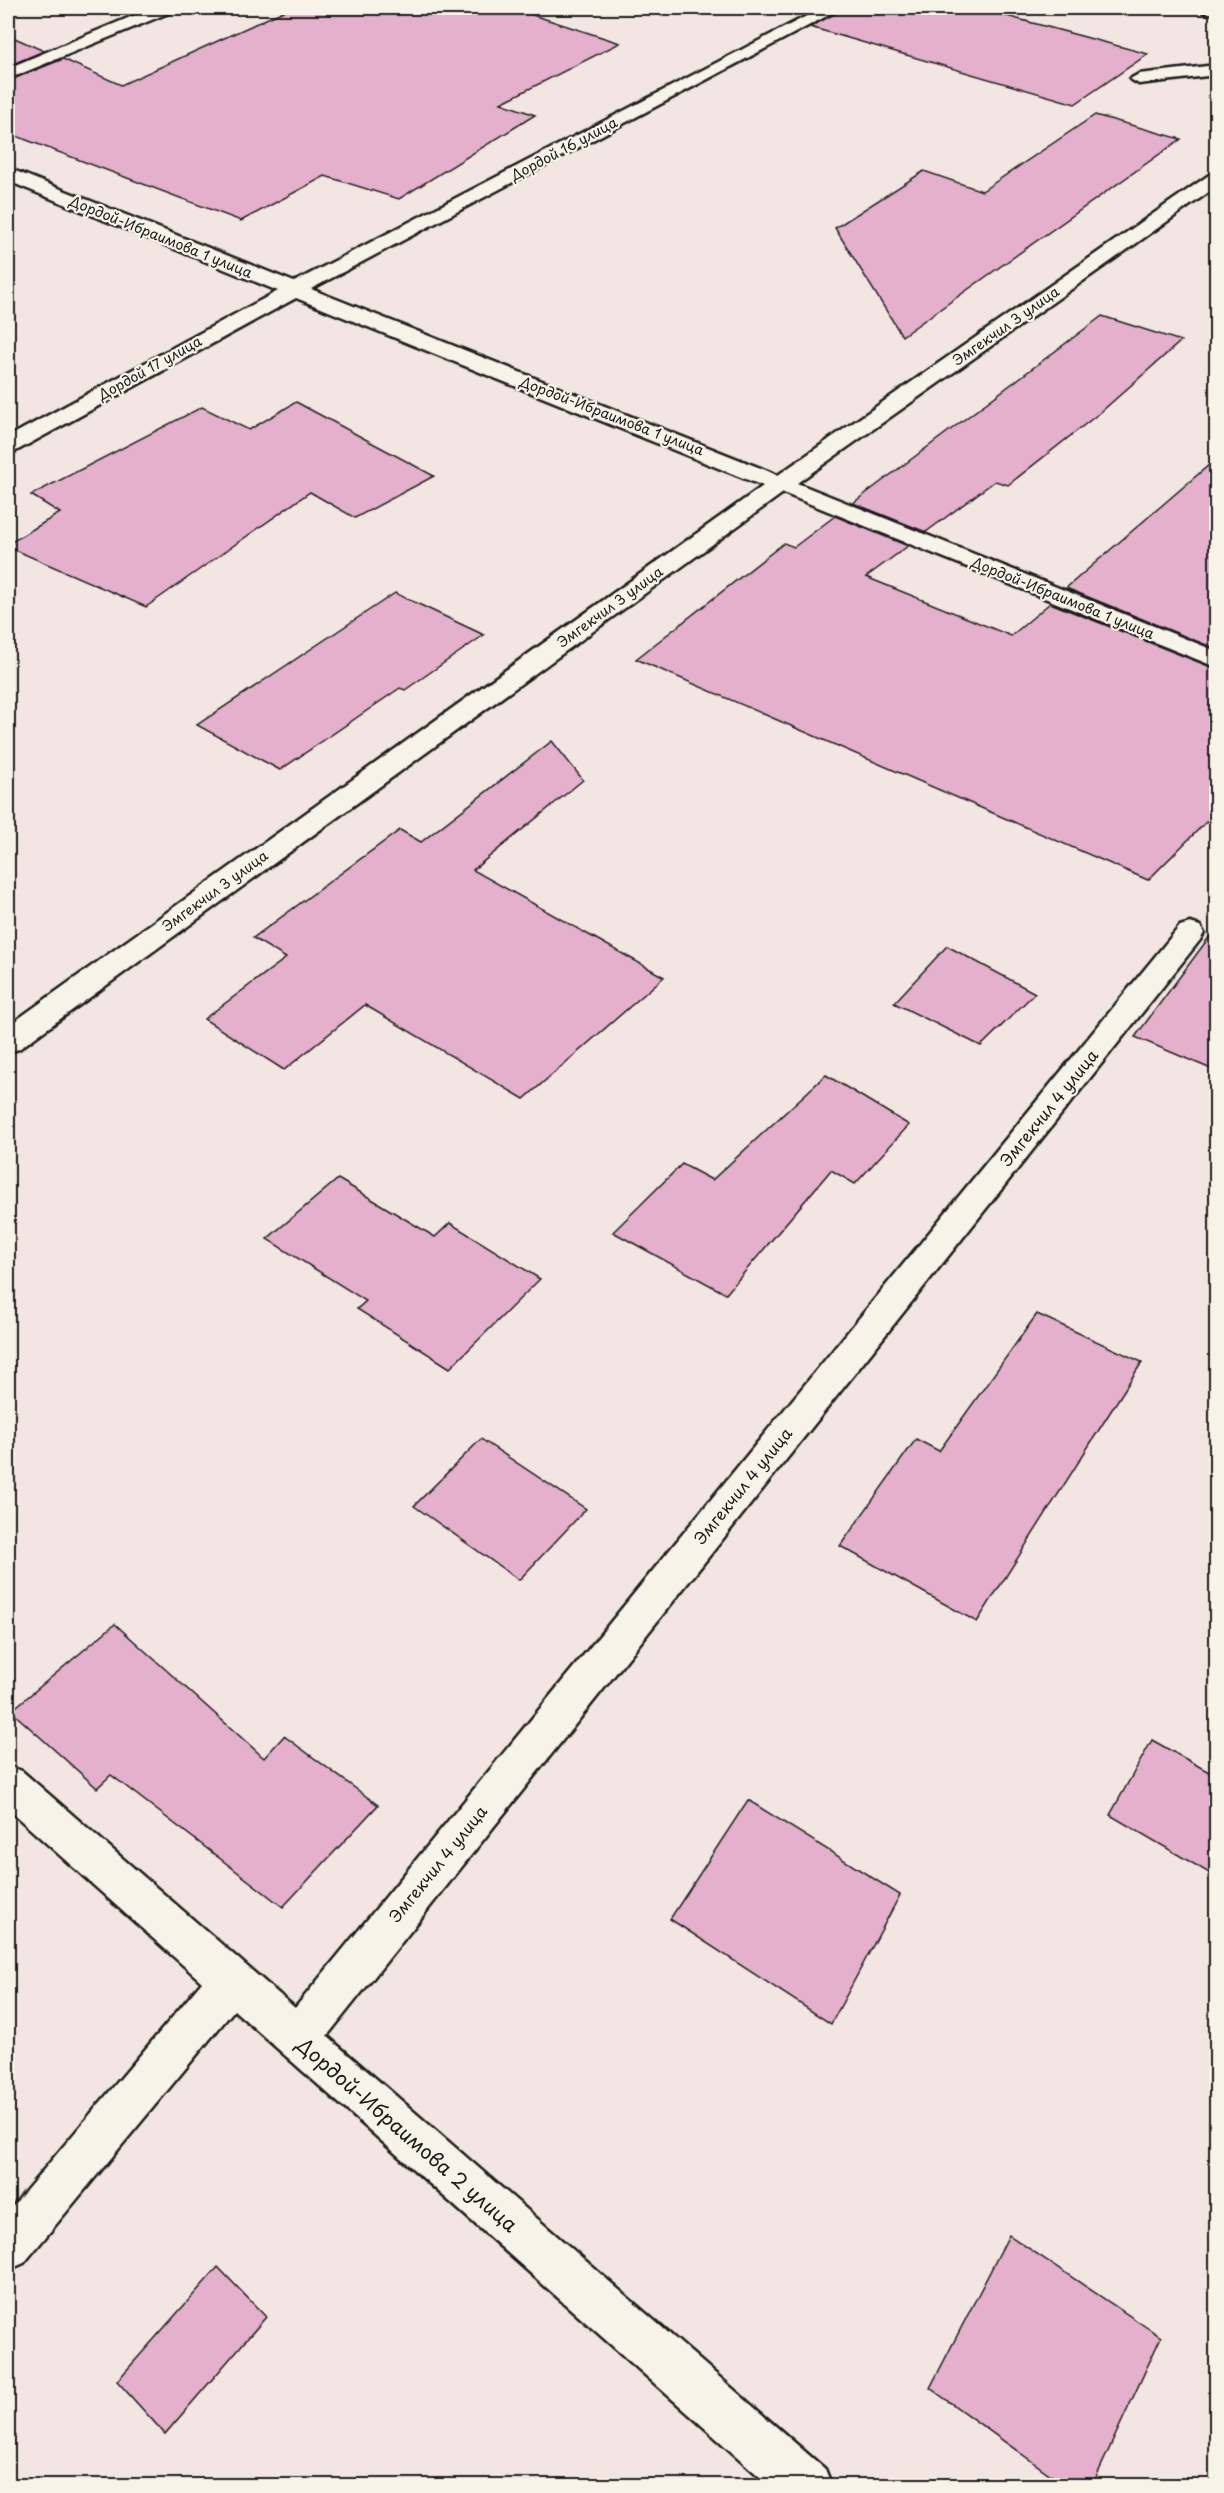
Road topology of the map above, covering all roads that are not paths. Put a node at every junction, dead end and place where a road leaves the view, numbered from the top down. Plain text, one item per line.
1 (165, 8) edge
2 (834, 8) edge
3 (1209, 8) edge
4 (1216, 9) edge
5 (1216, 70) edge
6 (8, 74) edge
7 (1139, 79) dead end
8 (8, 174) edge
9 (1216, 179) edge
10 (293, 291) junction
11 (8, 446) edge
12 (782, 483) junction
13 (1216, 660) edge
14 (1190, 933) dead end
15 (8, 1041) edge
16 (8, 1784) edge
17 (231, 1980) junction
18 (297, 2038) junction
19 (8, 2247) edge
20 (808, 2486) edge

1 - 6 street
2 - 10 street, Дордой 16 улица
3 - 4 street
5 - 7 street
8 - 10 street, Дордой-Ибраимова 1 улица
9 - 12 street, Эмгекчил 3 улица
10 - 11 street, Дордой 17 улица
10 - 12 street, Дордой-Ибраимова 1 улица
12 - 13 street, Дордой-Ибраимова 1 улица
12 - 15 street, Эмгекчил 3 улица
14 - 18 street, Эмгекчил 4 улица
16 - 17 street, Дордой-Ибраимова 2 улица
17 - 18 street, Дордой-Ибраимова 2 улица
17 - 19 street
18 - 20 street, Дордой-Ибраимова 2 улица

